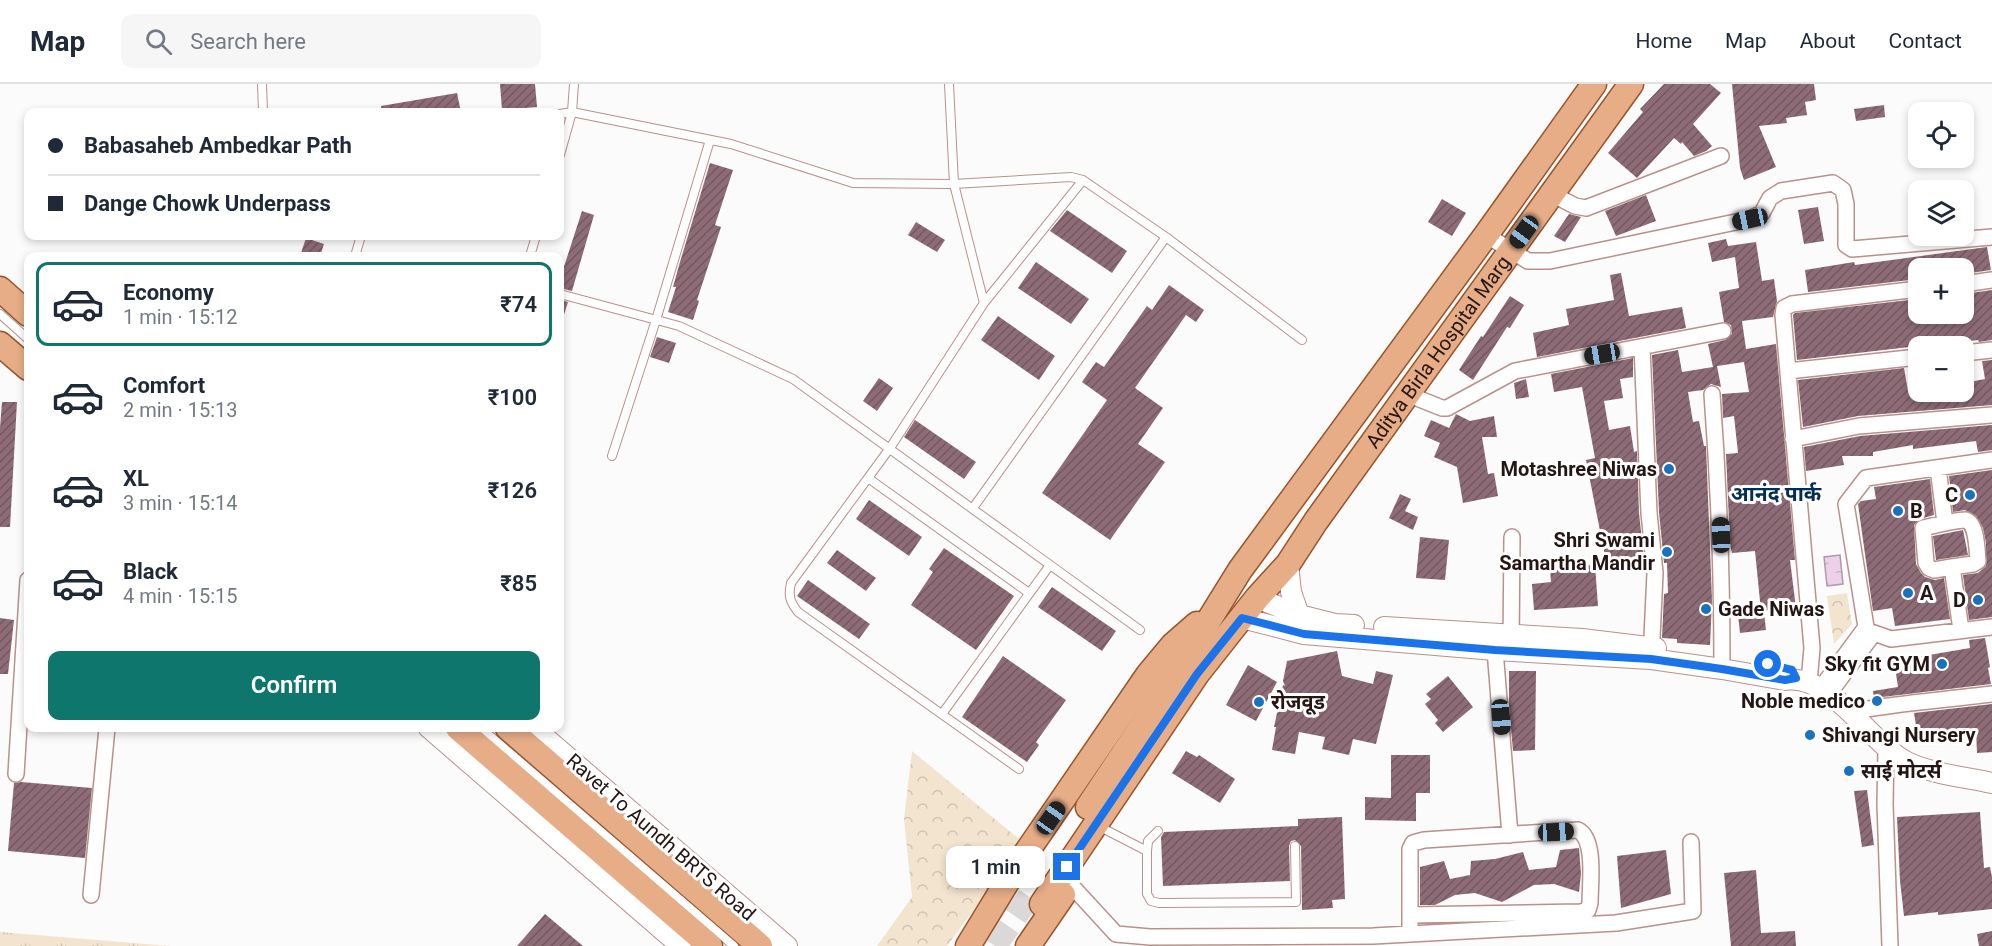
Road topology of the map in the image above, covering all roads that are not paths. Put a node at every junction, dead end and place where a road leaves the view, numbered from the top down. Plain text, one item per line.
1 (262, 84) edge
2 (574, 84) edge
3 (949, 84) edge
4 (1594, 84) edge
5 (1631, 84) edge
6 (263, 108) edge
7 (572, 112) junction
8 (564, 113) edge
9 (710, 140) junction
10 (564, 141) edge
11 (1721, 156) dead end
12 (1083, 180) junction
13 (954, 184) junction
14 (1552, 194) junction
15 (1486, 235) junction
16 (1166, 237) junction
17 (1992, 237) edge
18 (1510, 251) junction
19 (1992, 280) edge
20 (1974, 283) edge
21 (0, 289) edge
22 (1908, 290) edge
23 (564, 295) edge
24 (984, 303) junction
25 (24, 310) edge
26 (0, 314) edge
27 (656, 320) junction
28 (1723, 331) dead end
29 (24, 335) edge
30 (1302, 340) dead end
31 (0, 344) edge
32 (1642, 347) junction
33 (1992, 350) edge
34 (1974, 352) edge
35 (1908, 358) edge
36 (24, 365) edge
37 (1788, 371) junction
38 (1407, 394) junction
39 (1712, 394) dead end
40 (1992, 415) edge
41 (1793, 439) junction
42 (890, 448) junction
43 (612, 456) dead end
44 (1992, 460) edge
45 (1938, 468) junction
46 (868, 478) junction
47 (973, 508) junction
48 (1945, 523) junction
49 (1512, 537) dead end
50 (1288, 564) junction
51 (1050, 565) junction
52 (1952, 567) junction
53 (1029, 593) junction
54 (1257, 598) junction
55 (1214, 610) junction
56 (1299, 615) junction
57 (1242, 618) junction
58 (1992, 627) edge
59 (1140, 630) dead end
60 (1961, 630) junction
61 (24, 645) edge
62 (1505, 645) junction
63 (1651, 653) junction
64 (1722, 662) junction
65 (1197, 674) junction
66 (1814, 686) junction
67 (1992, 694) edge
68 (1850, 712) junction
69 (942, 714) junction
70 (107, 732) edge
71 (434, 732) edge
72 (463, 732) edge
73 (486, 732) edge
74 (513, 732) edge
75 (539, 732) edge
76 (1886, 749) junction
77 (1018, 769) dead end
78 (16, 774) dead end
79 (1992, 783) edge
80 (1106, 830) junction
81 (1158, 831) dead end
82 (1510, 835) junction
83 (1691, 842) dead end
84 (1295, 846) dead end
85 (1147, 851) junction
86 (1070, 884) junction
87 (91, 895) dead end
88 (1410, 915) junction
89 (1410, 934) junction
90 (1171, 942) edge
91 (681, 946) edge
92 (710, 946) edge
93 (734, 946) edge
94 (760, 946) edge
95 (787, 946) edge
96 (968, 946) edge
97 (1028, 946) edge
98 (1890, 946) edge

1 - 6 lane
2 - 7 lane
3 - 13 lane
4 - 15 main road, Aditya Birla Hospital Marg
5 - 14 main road, Aditya Birla Hospital Marg
7 - 8 lane
7 - 9 lane
7 - 10 lane
9 - 13 lane
9 - 27 lane
11 - 14 street
12 - 13 lane
12 - 16 lane
12 - 24 lane
13 - 24 lane
14 - 18 main road, Aditya Birla Hospital Marg
15 - 18 street
15 - 55 main road, Aditya Birla Hospital Marg
16 - 30 lane
16 - 47 lane
17 - 18 street
18 - 38 main road, Aditya Birla Hospital Marg
19 - 20 street
21 - 25 main road
22 - 37 street
23 - 27 lane
24 - 42 lane
26 - 29 lane
27 - 42 lane
27 - 43 lane
28 - 32 street
31 - 36 main road
32 - 38 street
32 - 63 street
33 - 34 street
35 - 37 street
37 - 41 street
38 - 50 main road, Aditya Birla Hospital Marg
39 - 64 street
40 - 41 street
41 - 66 street
42 - 46 lane
42 - 47 lane
44 - 45 street
45 - 48 street
45 - 66 street
46 - 53 lane
46 - 69 lane
47 - 51 lane
48 - 52 street
48 - 52 street
49 - 62 street
50 - 54 main road, Aditya Birla Hospital Marg
50 - 56 street
51 - 53 lane
51 - 59 lane
52 - 60 street
53 - 69 lane
54 - 56 street
54 - 57 main road, Aditya Birla Hospital Marg
55 - 65 main road, Aditya Birla Hospital Marg
55 - 96 main road
56 - 62 street
57 - 62 street
57 - 65 main road, Aditya Birla Hospital Marg
58 - 60 street
60 - 66 street
61 - 78 street
62 - 63 street
62 - 82 street
63 - 64 street
64 - 66 street
65 - 80 main road
66 - 68 street
67 - 68 street
68 - 76 street
69 - 77 lane
70 - 87 street
71 - 91 street
72 - 92 main road
73 - 93 lane
74 - 94 main road
75 - 95 street, Ravet To Aundh BRTS Road
76 - 79 street
76 - 98 street
80 - 85 lane
80 - 86 main road
81 - 85 lane
82 - 88 street
82 - 88 street
83 - 89 street
84 - 85 lane
86 - 90 street
86 - 97 main road
88 - 89 street
89 - 90 street

